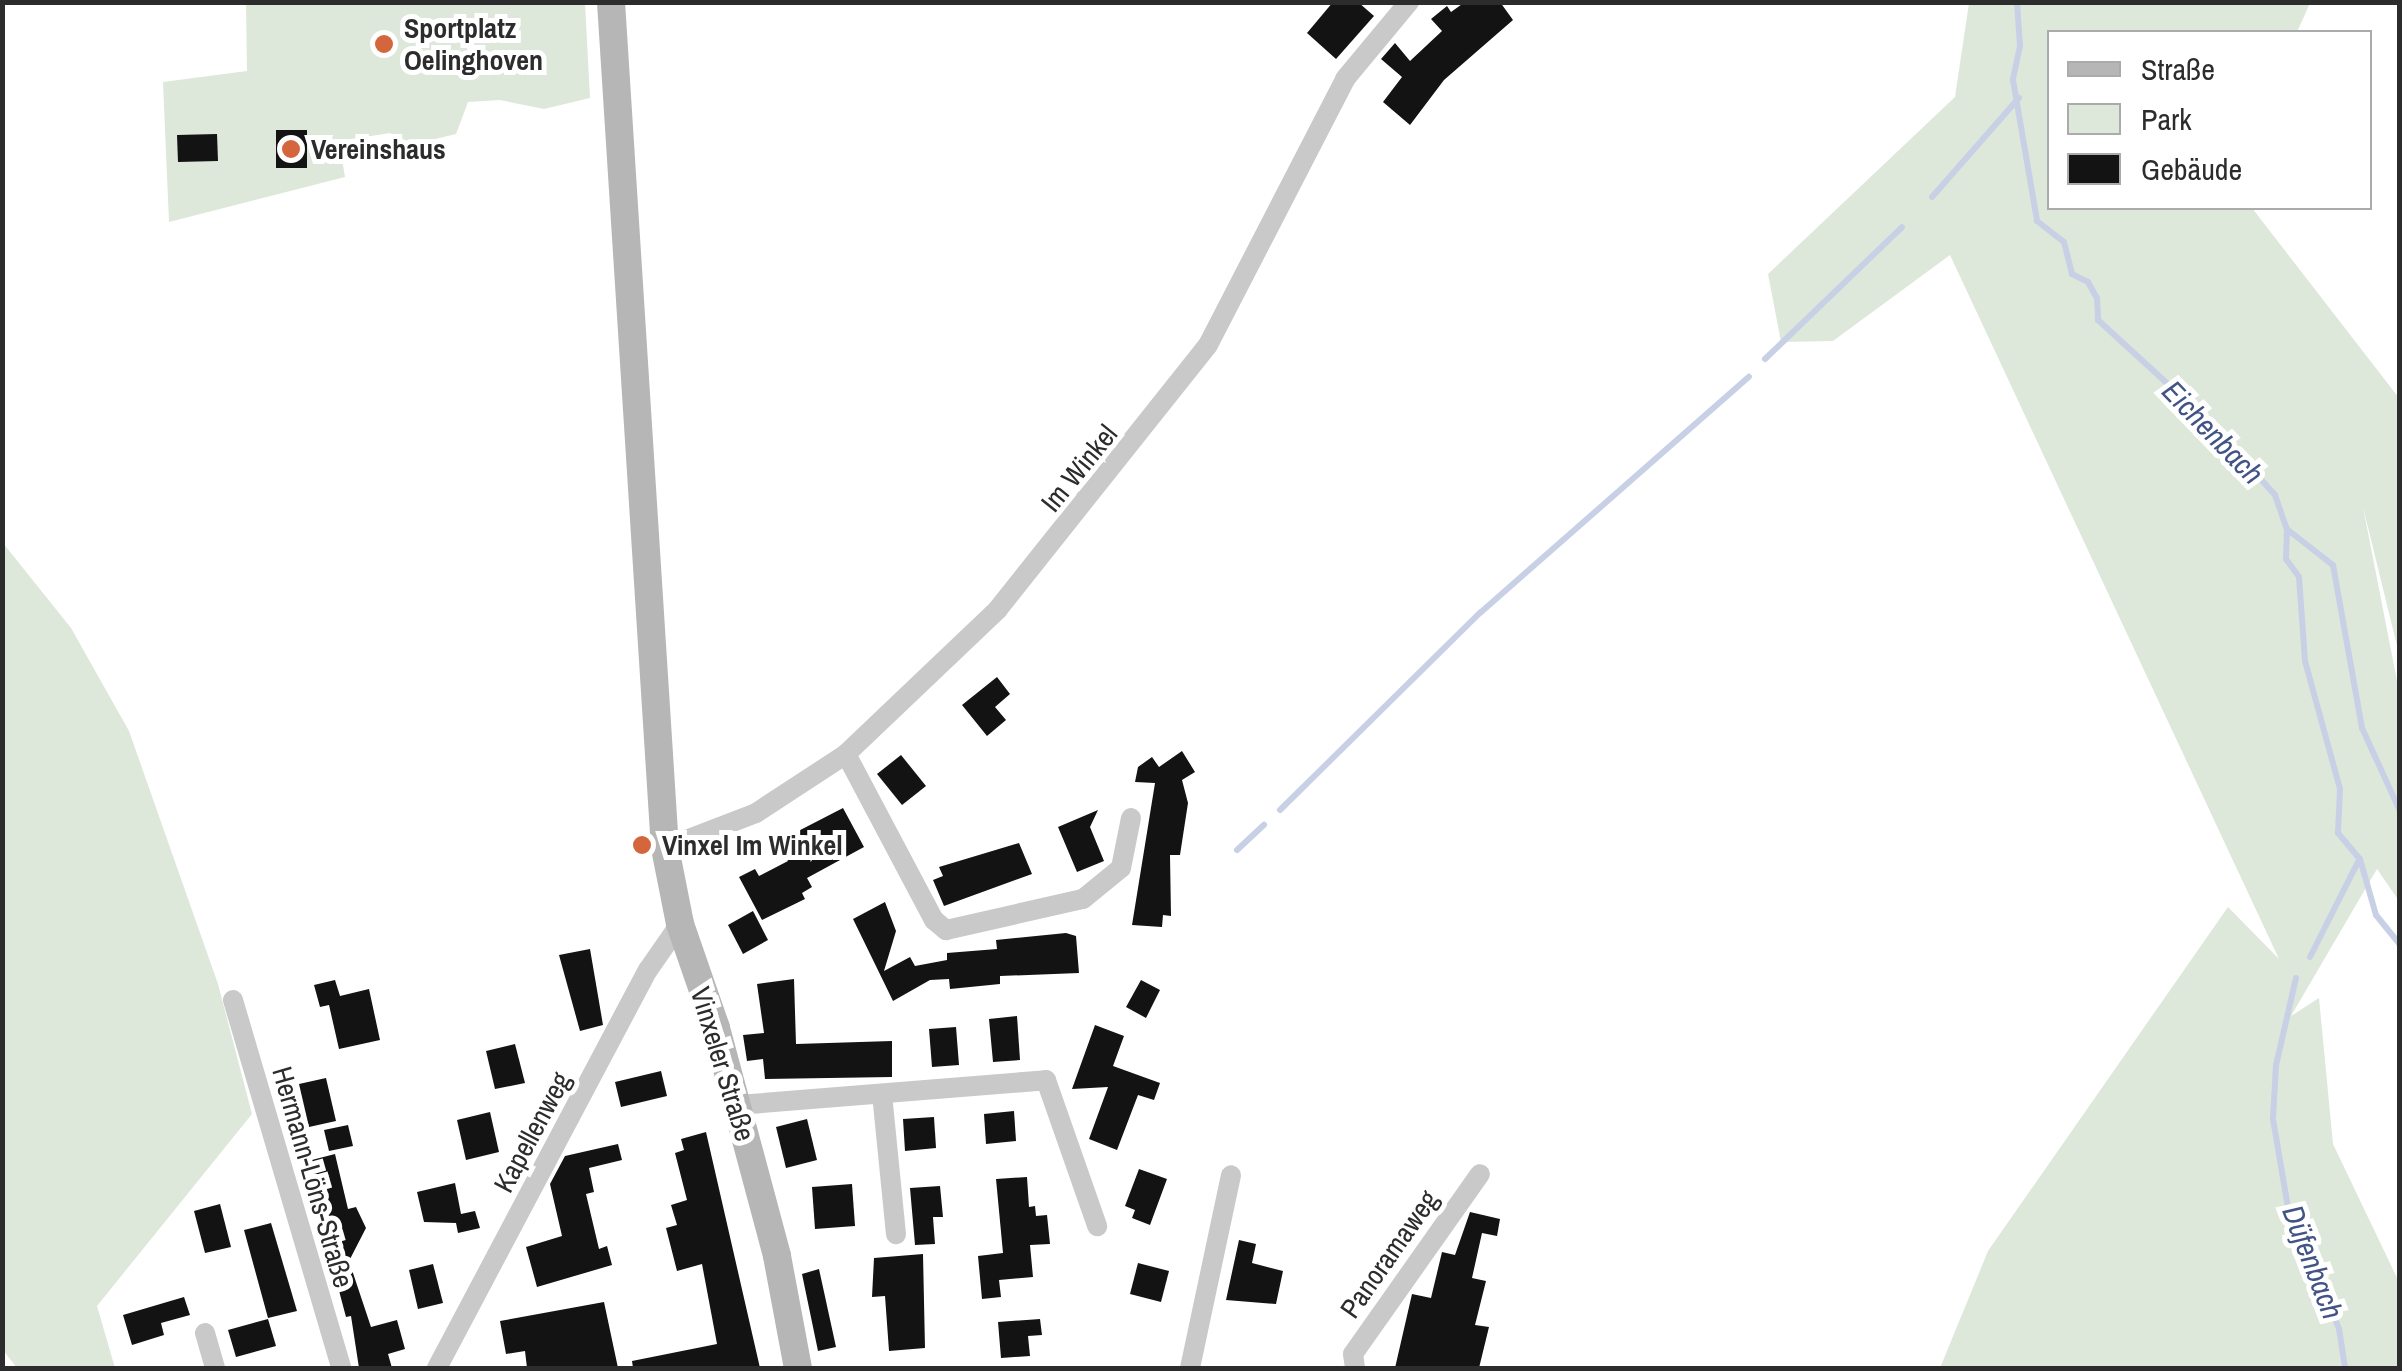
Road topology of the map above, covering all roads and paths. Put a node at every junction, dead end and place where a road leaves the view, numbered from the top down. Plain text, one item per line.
1 (611, 2) edge
2 (1410, 2) edge
3 (846, 754) junction
4 (1131, 818) dead end
5 (665, 848) junction
6 (680, 924) junction
7 (233, 1000) dead end
8 (882, 1094) junction
9 (738, 1106) junction
10 (1480, 1174) dead end
11 (1231, 1176) dead end
12 (1096, 1226) dead end
13 (896, 1234) dead end
14 (205, 1334) dead end
15 (215, 1368) edge
16 (340, 1368) edge
17 (438, 1368) edge
18 (798, 1368) edge
19 (1190, 1368) edge
20 (1354, 1368) edge

1 - 5 main road, Vinxeler Straße
2 - 3 street, Im Winkel
3 - 4 street
3 - 5 street, Im Winkel
5 - 6 main road, Vinxeler Straße
6 - 9 main road, Vinxeler Straße
6 - 17 street, Kapellenweg
7 - 16 street, Hermann-Löns-Straße
8 - 9 street
8 - 12 street
8 - 13 street
9 - 18 main road, Vinxeler Straße
10 - 20 street, Panoramaweg
11 - 19 street
14 - 15 street

